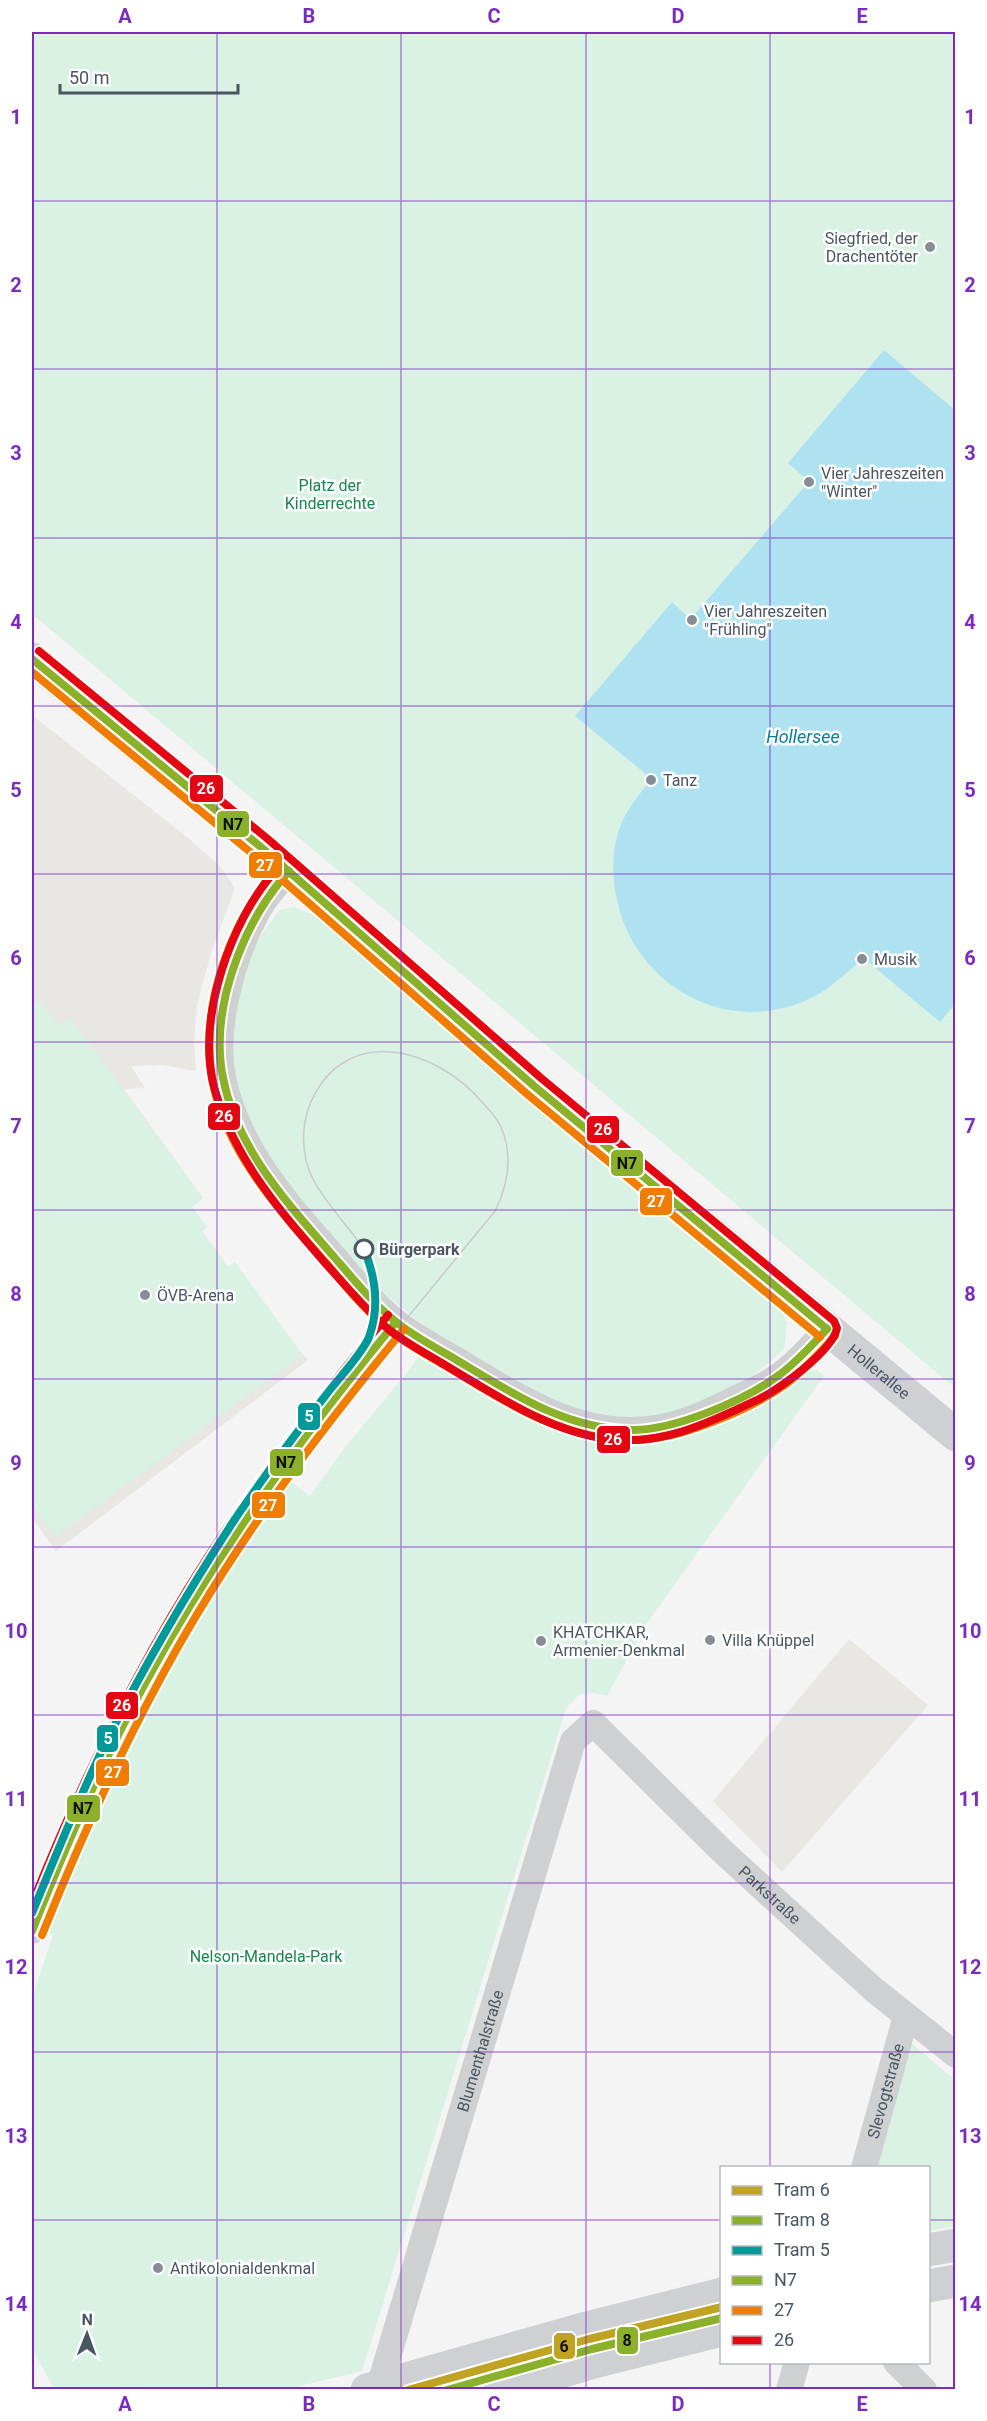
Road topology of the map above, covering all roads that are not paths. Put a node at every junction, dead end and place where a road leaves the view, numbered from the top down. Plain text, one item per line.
1 (32, 659) edge
2 (289, 871) junction
3 (396, 1322) junction
4 (827, 1329) junction
5 (956, 1435) edge
6 (593, 1723) joint
7 (32, 1931) edge
8 (906, 2016) junction
9 (956, 2055) edge
10 (865, 2166) edge
11 (956, 2245) edge
12 (930, 2250) edge
13 (956, 2281) edge
14 (930, 2286) edge
15 (720, 2295) edge
16 (720, 2330) edge
17 (796, 2364) edge
18 (898, 2364) edge
19 (373, 2388) edge
20 (500, 2390) edge
21 (789, 2390) edge
22 (924, 2390) edge

1 - 2 main road, Hollerallee
2 - 3 street
2 - 4 main road, Hollerallee
3 - 4 street
3 - 7 street
4 - 5 main road, Hollerallee
6 - 8 street, Parkstraße
6 - 19 street, Blumenthalstraße
8 - 9 street, Parkstraße
8 - 10 street, Slevogtstraße
11 - 12 main road
13 - 14 main road
15 - 19 main road
16 - 20 main road
17 - 21 street
18 - 22 street

